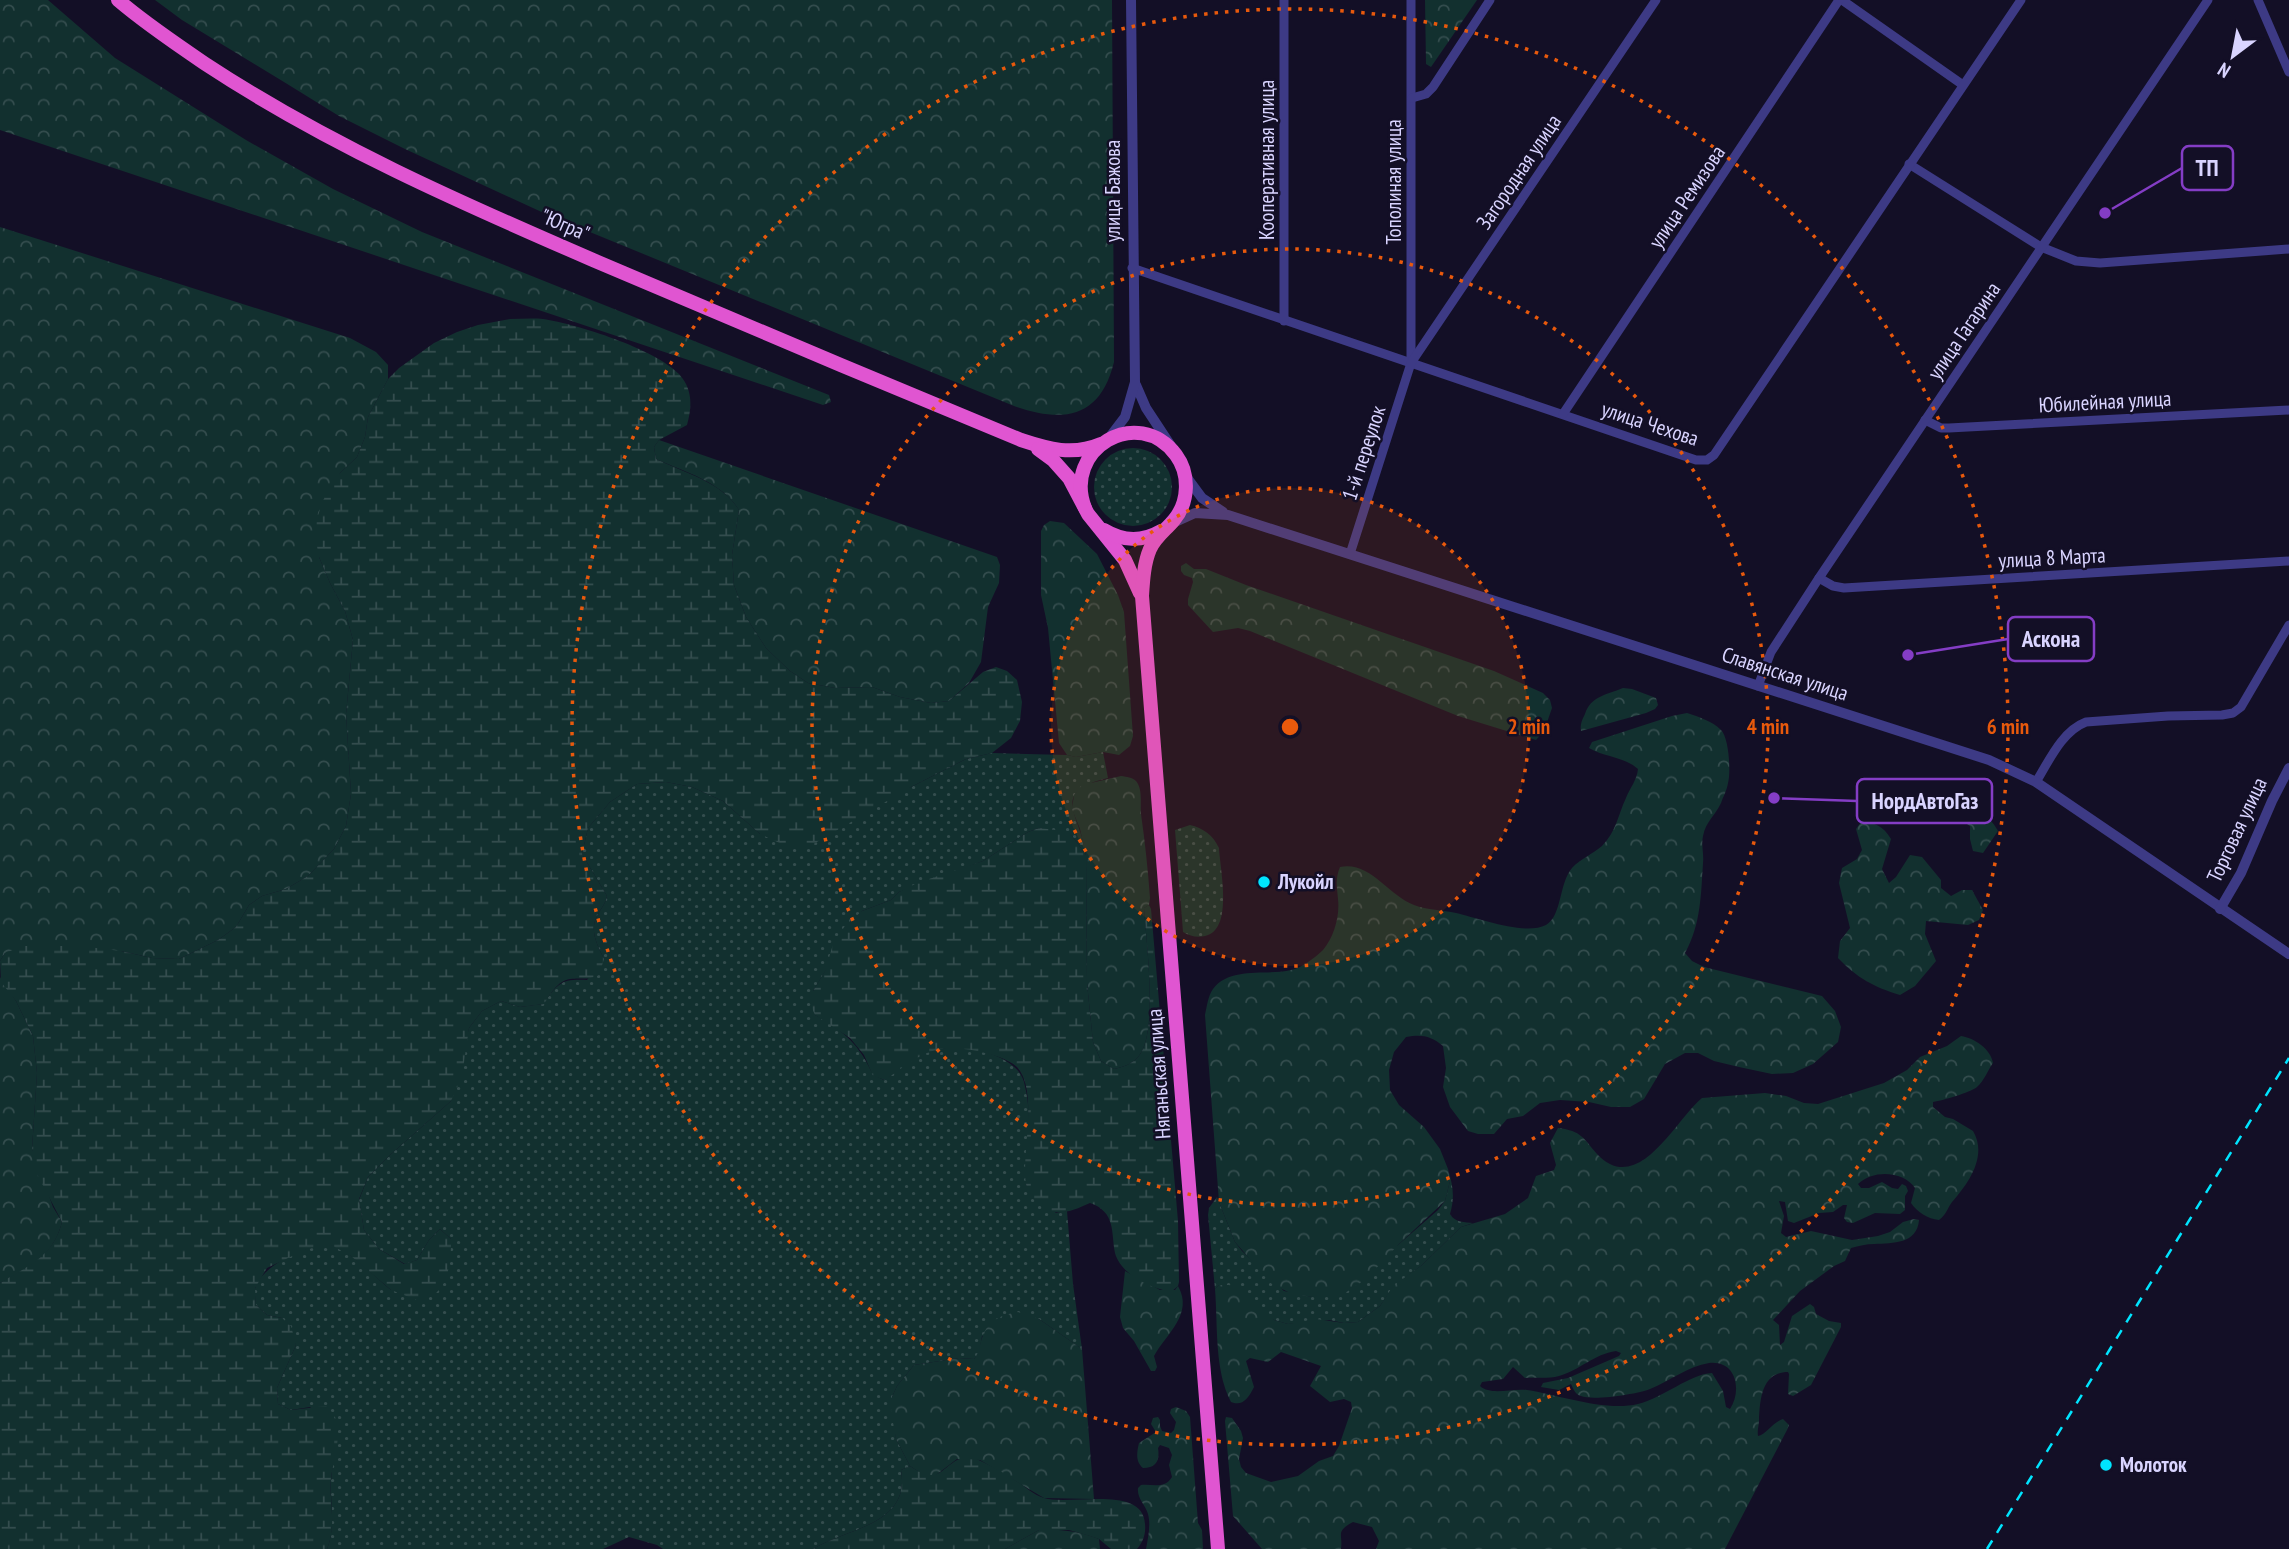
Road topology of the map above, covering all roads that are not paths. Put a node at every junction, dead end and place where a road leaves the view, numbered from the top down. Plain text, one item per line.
1 (118, 0) edge
2 (1131, 0) edge
3 (1284, 0) edge
4 (1411, 0) edge
5 (1490, 0) edge
6 (1656, 0) edge
7 (1840, 0) edge
8 (2021, 0) edge
9 (2208, 0) edge
10 (2258, 0) edge
11 (2289, 72) edge
12 (1963, 85) junction
13 (1412, 98) junction
14 (1909, 164) junction
15 (2041, 247) junction
16 (2289, 249) edge
17 (1132, 268) junction
18 (1284, 321) junction
19 (1411, 363) junction
20 (1135, 382) junction
21 (2289, 410) edge
22 (1563, 414) junction
23 (1925, 420) junction
24 (1021, 440) junction
25 (1105, 442) junction
26 (1182, 466) junction
27 (1085, 508) junction
28 (1228, 515) junction
29 (1168, 526) junction
30 (1100, 527) junction
31 (1350, 554) junction
32 (2289, 561) edge
33 (1819, 578) junction
34 (1142, 596) junction
35 (2289, 625) edge
36 (1758, 686) junction
37 (2289, 768) edge
38 (2036, 782) junction
39 (2220, 909) junction
40 (2289, 954) edge
41 (1218, 1549) edge

1 - 24 highway, "Югра"
2 - 17 street, улица Бажова
3 - 18 street, Кооперативная улица
4 - 13 street, Тополиная улица
5 - 13 street
6 - 19 street, Загородная улица
7 - 12 street
7 - 22 street, улица Ремизова
8 - 12 street, улица Чехова
9 - 15 street, улица Гагарина
10 - 11 street
12 - 14 street, улица Чехова
13 - 19 street, Тополиная улица
14 - 15 street
14 - 22 street, улица Чехова
15 - 16 street
15 - 23 street, улица Гагарина
17 - 18 street, улица Чехова
17 - 20 street, улица Бажова
18 - 19 street, улица Чехова
19 - 22 street, улица Чехова
19 - 31 street, 1-й переулок
20 - 25 street
20 - 26 street
21 - 23 street, Юбилейная улица
23 - 33 street, улица Гагарина
24 - 25 highway
24 - 27 highway
25 - 26 highway
25 - 27 highway
26 - 28 street
26 - 29 highway
27 - 30 highway
28 - 29 street
28 - 31 street, Славянская улица
29 - 30 highway
29 - 34 highway
30 - 34 highway
31 - 36 street, Славянская улица
32 - 33 street, улица 8 Марта
33 - 36 street, улица Гагарина
34 - 41 highway, Няганьская улица
35 - 38 street
36 - 38 street, Славянская улица
37 - 39 street, Торговая улица
38 - 39 street, Славянская улица
39 - 40 street, Славянская улица

